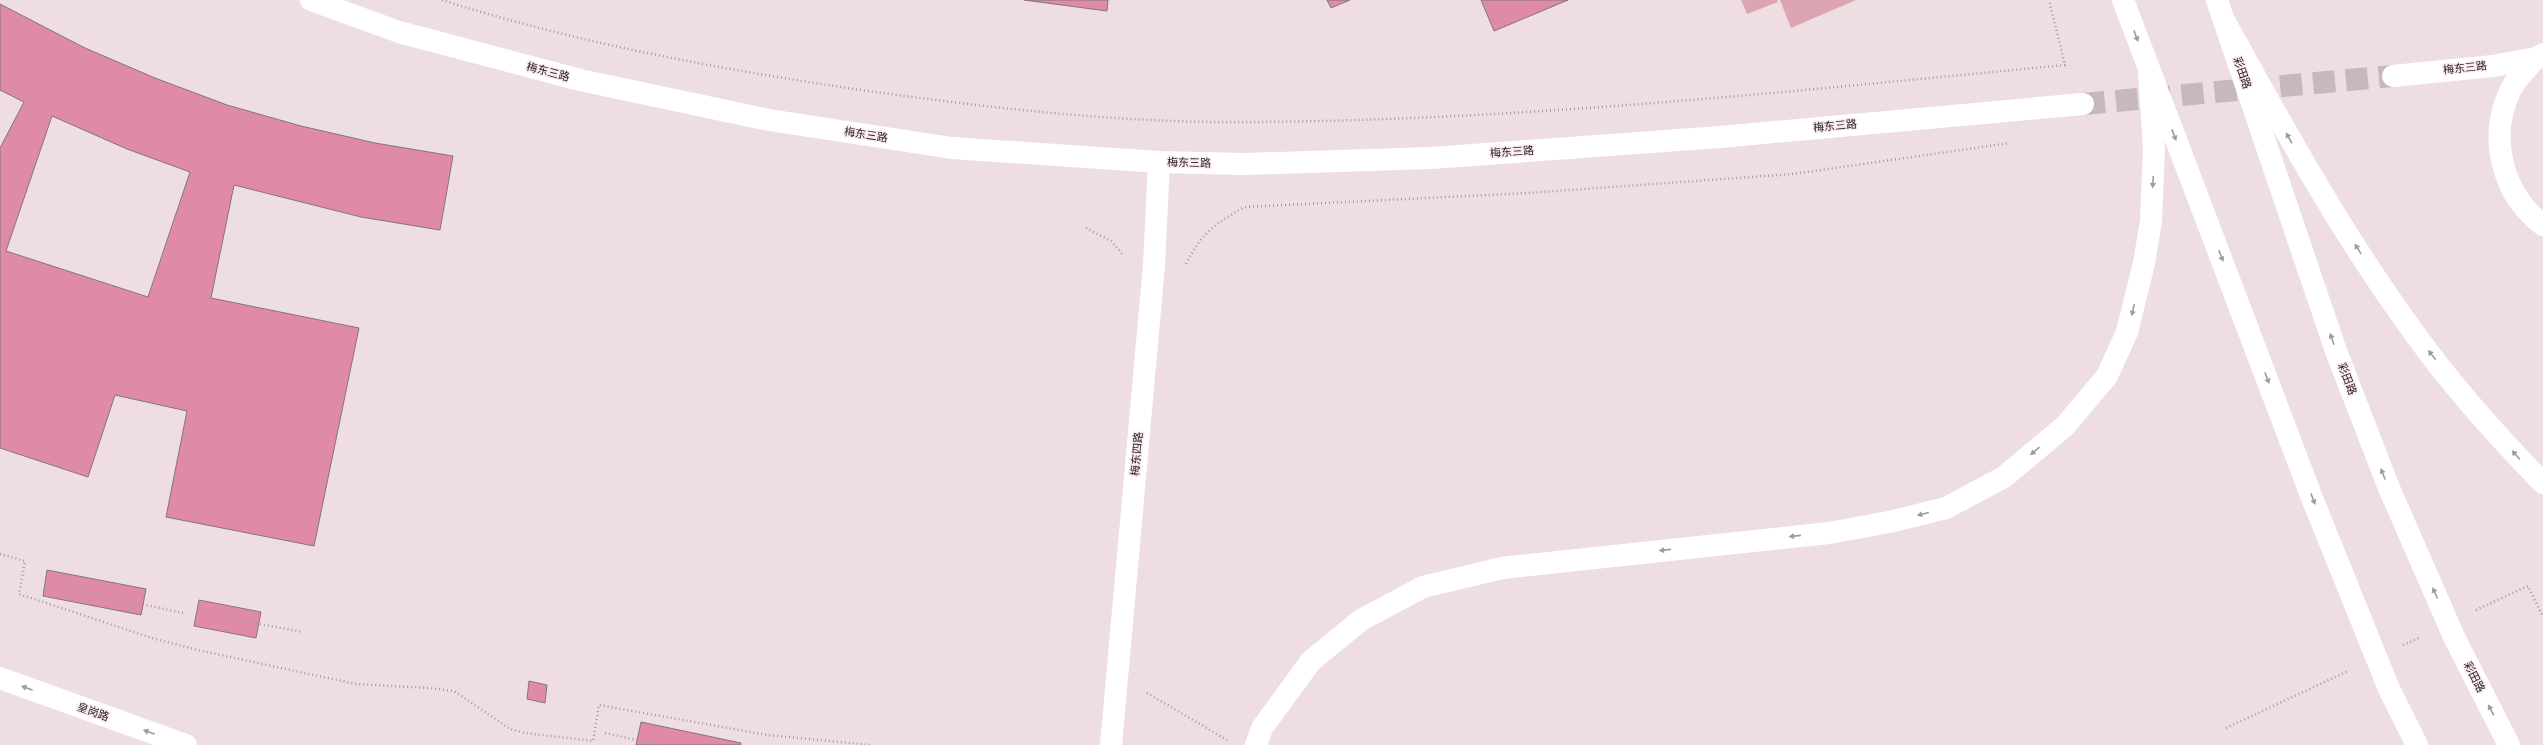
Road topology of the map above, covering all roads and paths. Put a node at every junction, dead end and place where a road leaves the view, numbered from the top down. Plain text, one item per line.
1 (311, 0) edge
2 (442, 0) edge
3 (2049, 0) edge
4 (2123, 0) edge
5 (2217, 0) edge
6 (2225, 22) junction
7 (2540, 56) edge
8 (2149, 73) junction
9 (2393, 76) tunnel mouth
10 (2083, 104) tunnel mouth
11 (2016, 142) dead end
12 (1159, 162) junction
13 (2543, 225) edge
14 (1086, 228) dead end
15 (1130, 262) dead end
16 (1185, 266) dead end
17 (2543, 483) edge
18 (0, 554) edge
19 (53, 585) dead end
20 (183, 613) dead end
21 (201, 613) dead end
22 (2470, 613) dead end
23 (2543, 617) edge
24 (303, 632) dead end
25 (2427, 633) dead end
26 (2399, 647) dead end
27 (2356, 667) dead end
28 (0, 678) edge
29 (1144, 692) dead end
30 (2226, 728) dead end
31 (606, 733) dead end
32 (1229, 741) dead end
33 (186, 745) edge
34 (660, 745) edge
35 (871, 745) edge
36 (1111, 745) edge
37 (1256, 745) edge
38 (2417, 745) edge
39 (2509, 745) edge

1 - 12 main road, 梅东三路
2 - 3 path
4 -> 8 main road
5 - 6 main road, 彩田路
17 -> 6 main road
39 -> 6 main road, 彩田路
7 - 9 main road, 梅东三路
7 - 13 main road
8 -> 37 main road
8 -> 38 main road
10 - 12 main road, 梅东三路
11 - 16 path
12 - 36 main road, 梅东四路
14 - 15 path
18 - 35 path
19 - 20 path
21 - 24 path
22 - 23 path
25 - 26 path
27 - 30 path
33 -> 28 main road, 皇岗路
29 - 32 path
31 - 34 path

